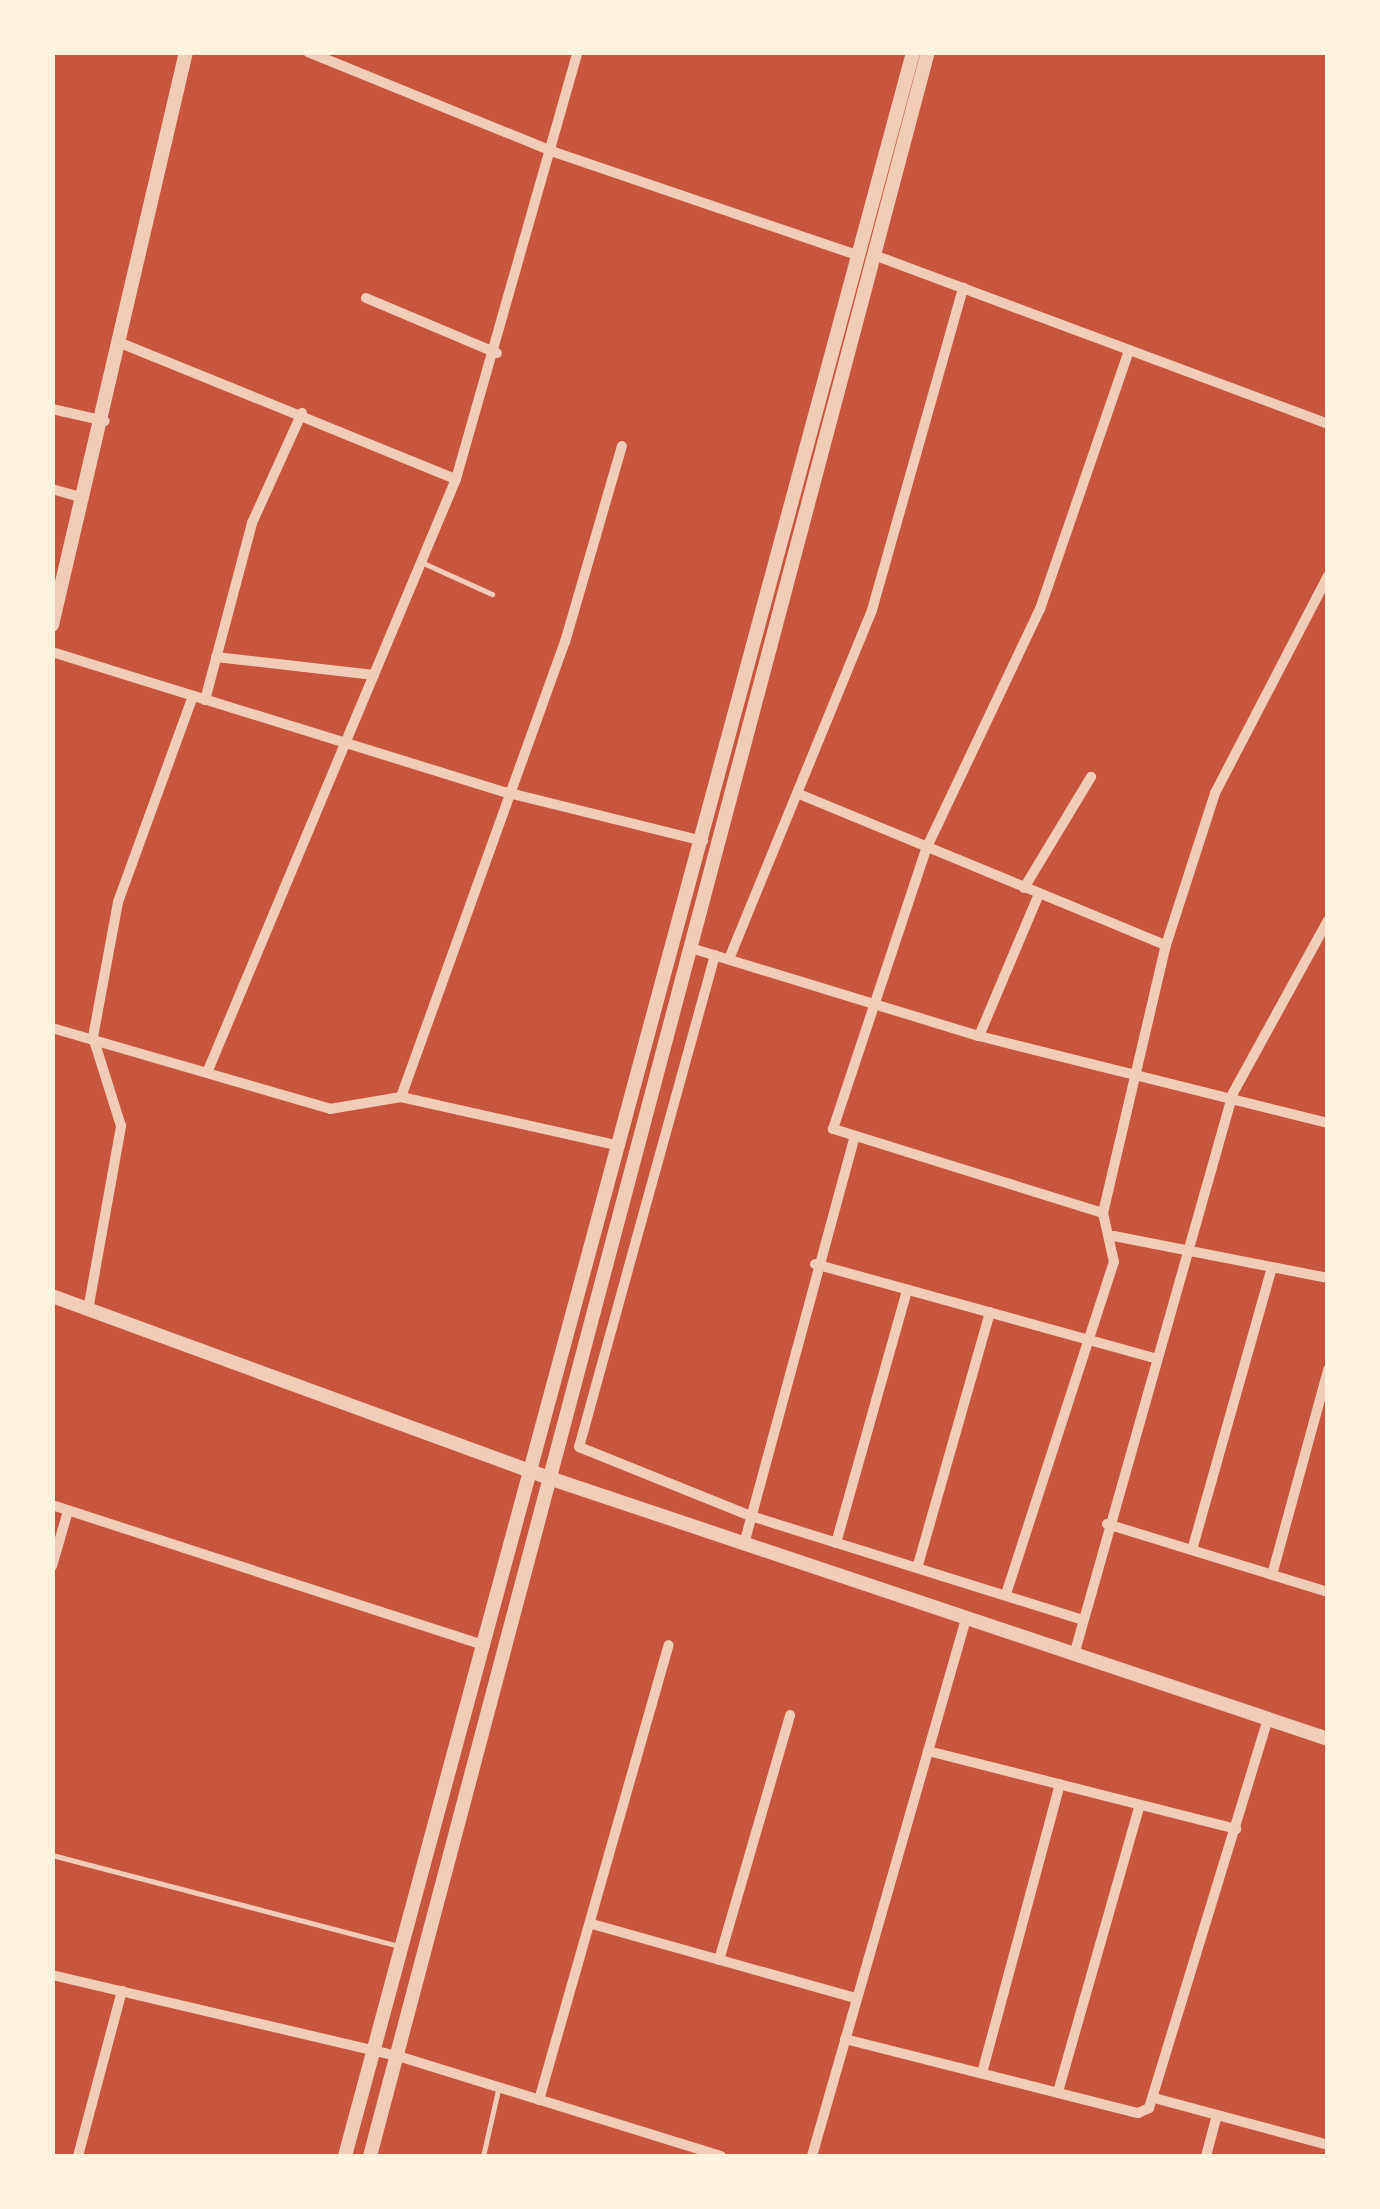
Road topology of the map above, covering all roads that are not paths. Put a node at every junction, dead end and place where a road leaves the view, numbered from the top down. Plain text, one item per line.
1 (186, 52) edge
2 (308, 52) edge
3 (578, 52) edge
4 (913, 52) edge
5 (928, 52) edge
6 (554, 152) junction
7 (867, 256) junction
8 (963, 288) junction
9 (366, 298) dead end
10 (123, 344) junction
11 (1129, 350) junction
12 (497, 353) junction
13 (52, 409) edge
14 (302, 413) junction
15 (105, 420) junction
16 (1328, 424) edge
17 (622, 446) dead end
18 (456, 479) junction
19 (52, 490) edge
20 (86, 498) junction
21 (422, 562) junction
22 (1328, 576) edge
23 (492, 594) dead end
24 (52, 625) edge
25 (52, 652) edge
26 (216, 656) junction
27 (374, 675) junction
28 (199, 698) junction
29 (346, 744) junction
30 (1092, 777) dead end
31 (505, 792) junction
32 (799, 794) junction
33 (704, 842) junction
34 (926, 849) junction
35 (1024, 888) junction
36 (1039, 894) junction
37 (1328, 920) edge
38 (1166, 945) junction
39 (694, 948) junction
40 (716, 955) junction
41 (729, 959) junction
42 (877, 1004) junction
43 (52, 1028) edge
44 (979, 1036) junction
45 (93, 1037) junction
46 (209, 1068) junction
47 (1135, 1071) junction
48 (1232, 1094) junction
49 (401, 1097) junction
50 (1328, 1123) edge
51 (854, 1140) junction
52 (621, 1146) junction
53 (1103, 1214) junction
54 (1114, 1236) junction
55 (1193, 1250) junction
56 (815, 1264) junction
57 (1272, 1268) junction
58 (1328, 1278) edge
59 (906, 1290) junction
60 (52, 1296) edge
61 (88, 1310) junction
62 (990, 1312) junction
63 (1092, 1341) junction
64 (1153, 1358) junction
65 (1328, 1370) edge
66 (534, 1470) junction
67 (552, 1479) junction
68 (52, 1505) edge
69 (68, 1511) junction
70 (750, 1516) junction
71 (1107, 1524) junction
72 (836, 1543) junction
73 (744, 1544) junction
74 (1192, 1550) junction
75 (52, 1566) edge
76 (918, 1566) junction
77 (1272, 1575) junction
78 (1328, 1592) edge
79 (1006, 1594) junction
80 (966, 1619) junction
81 (1083, 1620) junction
82 (669, 1645) dead end
83 (485, 1646) junction
84 (1074, 1655) junction
85 (790, 1715) dead end
86 (1268, 1720) junction
87 (1328, 1739) edge
88 (928, 1751) junction
89 (1060, 1784) junction
90 (1140, 1805) junction
91 (1236, 1829) junction
92 (52, 1856) edge
93 (592, 1924) junction
94 (402, 1946) junction
95 (720, 1960) junction
96 (52, 1975) edge
97 (122, 1991) junction
98 (856, 1998) junction
99 (845, 2039) junction
100 (373, 2051) junction
101 (398, 2056) junction
102 (982, 2073) junction
103 (499, 2087) junction
104 (1058, 2092) junction
105 (1158, 2099) junction
106 (539, 2100) junction
107 (1217, 2115) junction
108 (1328, 2144) edge
109 (78, 2156) edge
110 (345, 2156) edge
111 (370, 2156) edge
112 (483, 2156) edge
113 (721, 2156) edge
114 (812, 2156) edge
115 (1206, 2156) edge

1 - 10 street
2 - 6 street
3 - 6 street
4 - 7 street
5 - 7 street
6 - 7 street
6 - 12 street
7 - 8 street
7 - 33 street
7 - 39 street
8 - 11 street
8 - 32 street
9 - 12 street
10 - 14 street
10 - 15 street
11 - 16 street
11 - 34 street
12 - 18 street
13 - 15 street
14 - 18 street
14 - 26 street
15 - 20 street
17 - 31 street
18 - 21 street
19 - 20 street
20 - 24 street
21 - 23 lane
21 - 27 street
22 - 38 street
25 - 28 street
26 - 27 street
26 - 28 street
27 - 29 street
28 - 29 street
28 - 45 street
29 - 31 street
29 - 46 street
30 - 35 street
31 - 33 street
31 - 49 street
32 - 34 street
32 - 41 street
33 - 52 street
34 - 35 street
34 - 42 street
35 - 36 street
36 - 38 street
36 - 44 street
37 - 48 street
38 - 47 street
39 - 40 street
39 - 67 street
40 - 41 street
40 - 70 street
41 - 42 street
42 - 44 street
42 - 51 street
43 - 45 street
44 - 47 street
45 - 46 street
45 - 61 street
46 - 49 street
47 - 48 street
47 - 53 street
48 - 50 street
48 - 55 street
49 - 52 street
51 - 53 street
51 - 56 street
52 - 66 street
53 - 54 street
54 - 55 street
54 - 63 street
55 - 57 street
55 - 64 street
56 - 59 street
56 - 70 street
57 - 58 street
57 - 74 street
59 - 62 street
59 - 72 street
60 - 61 street
61 - 66 street
62 - 63 street
62 - 76 street
63 - 64 street
63 - 79 street
64 - 71 street
65 - 77 street
66 - 67 street
66 - 83 street
67 - 73 street
67 - 101 street
68 - 69 street
69 - 75 street
69 - 83 street
70 - 72 street
70 - 73 street
71 - 74 street
71 - 81 street
72 - 76 street
73 - 80 street
74 - 77 street
76 - 79 street
77 - 78 street
79 - 81 street
80 - 84 street
80 - 88 street
81 - 84 street
82 - 93 street
83 - 94 street
84 - 86 street
85 - 95 street
86 - 87 street
86 - 91 street
88 - 89 street
88 - 98 street
89 - 90 street
89 - 102 street
90 - 91 street
90 - 104 street
91 - 105 street
92 - 94 lane
93 - 95 street
93 - 106 street
94 - 100 street
95 - 98 street
96 - 97 street
97 - 100 street
97 - 109 street
98 - 99 street
99 - 102 street
99 - 114 street
100 - 101 street
100 - 110 street
101 - 103 street
101 - 111 street
102 - 104 street
103 - 106 street
103 - 112 lane
104 - 105 street
105 - 107 street
106 - 113 street
107 - 108 street
107 - 115 street

